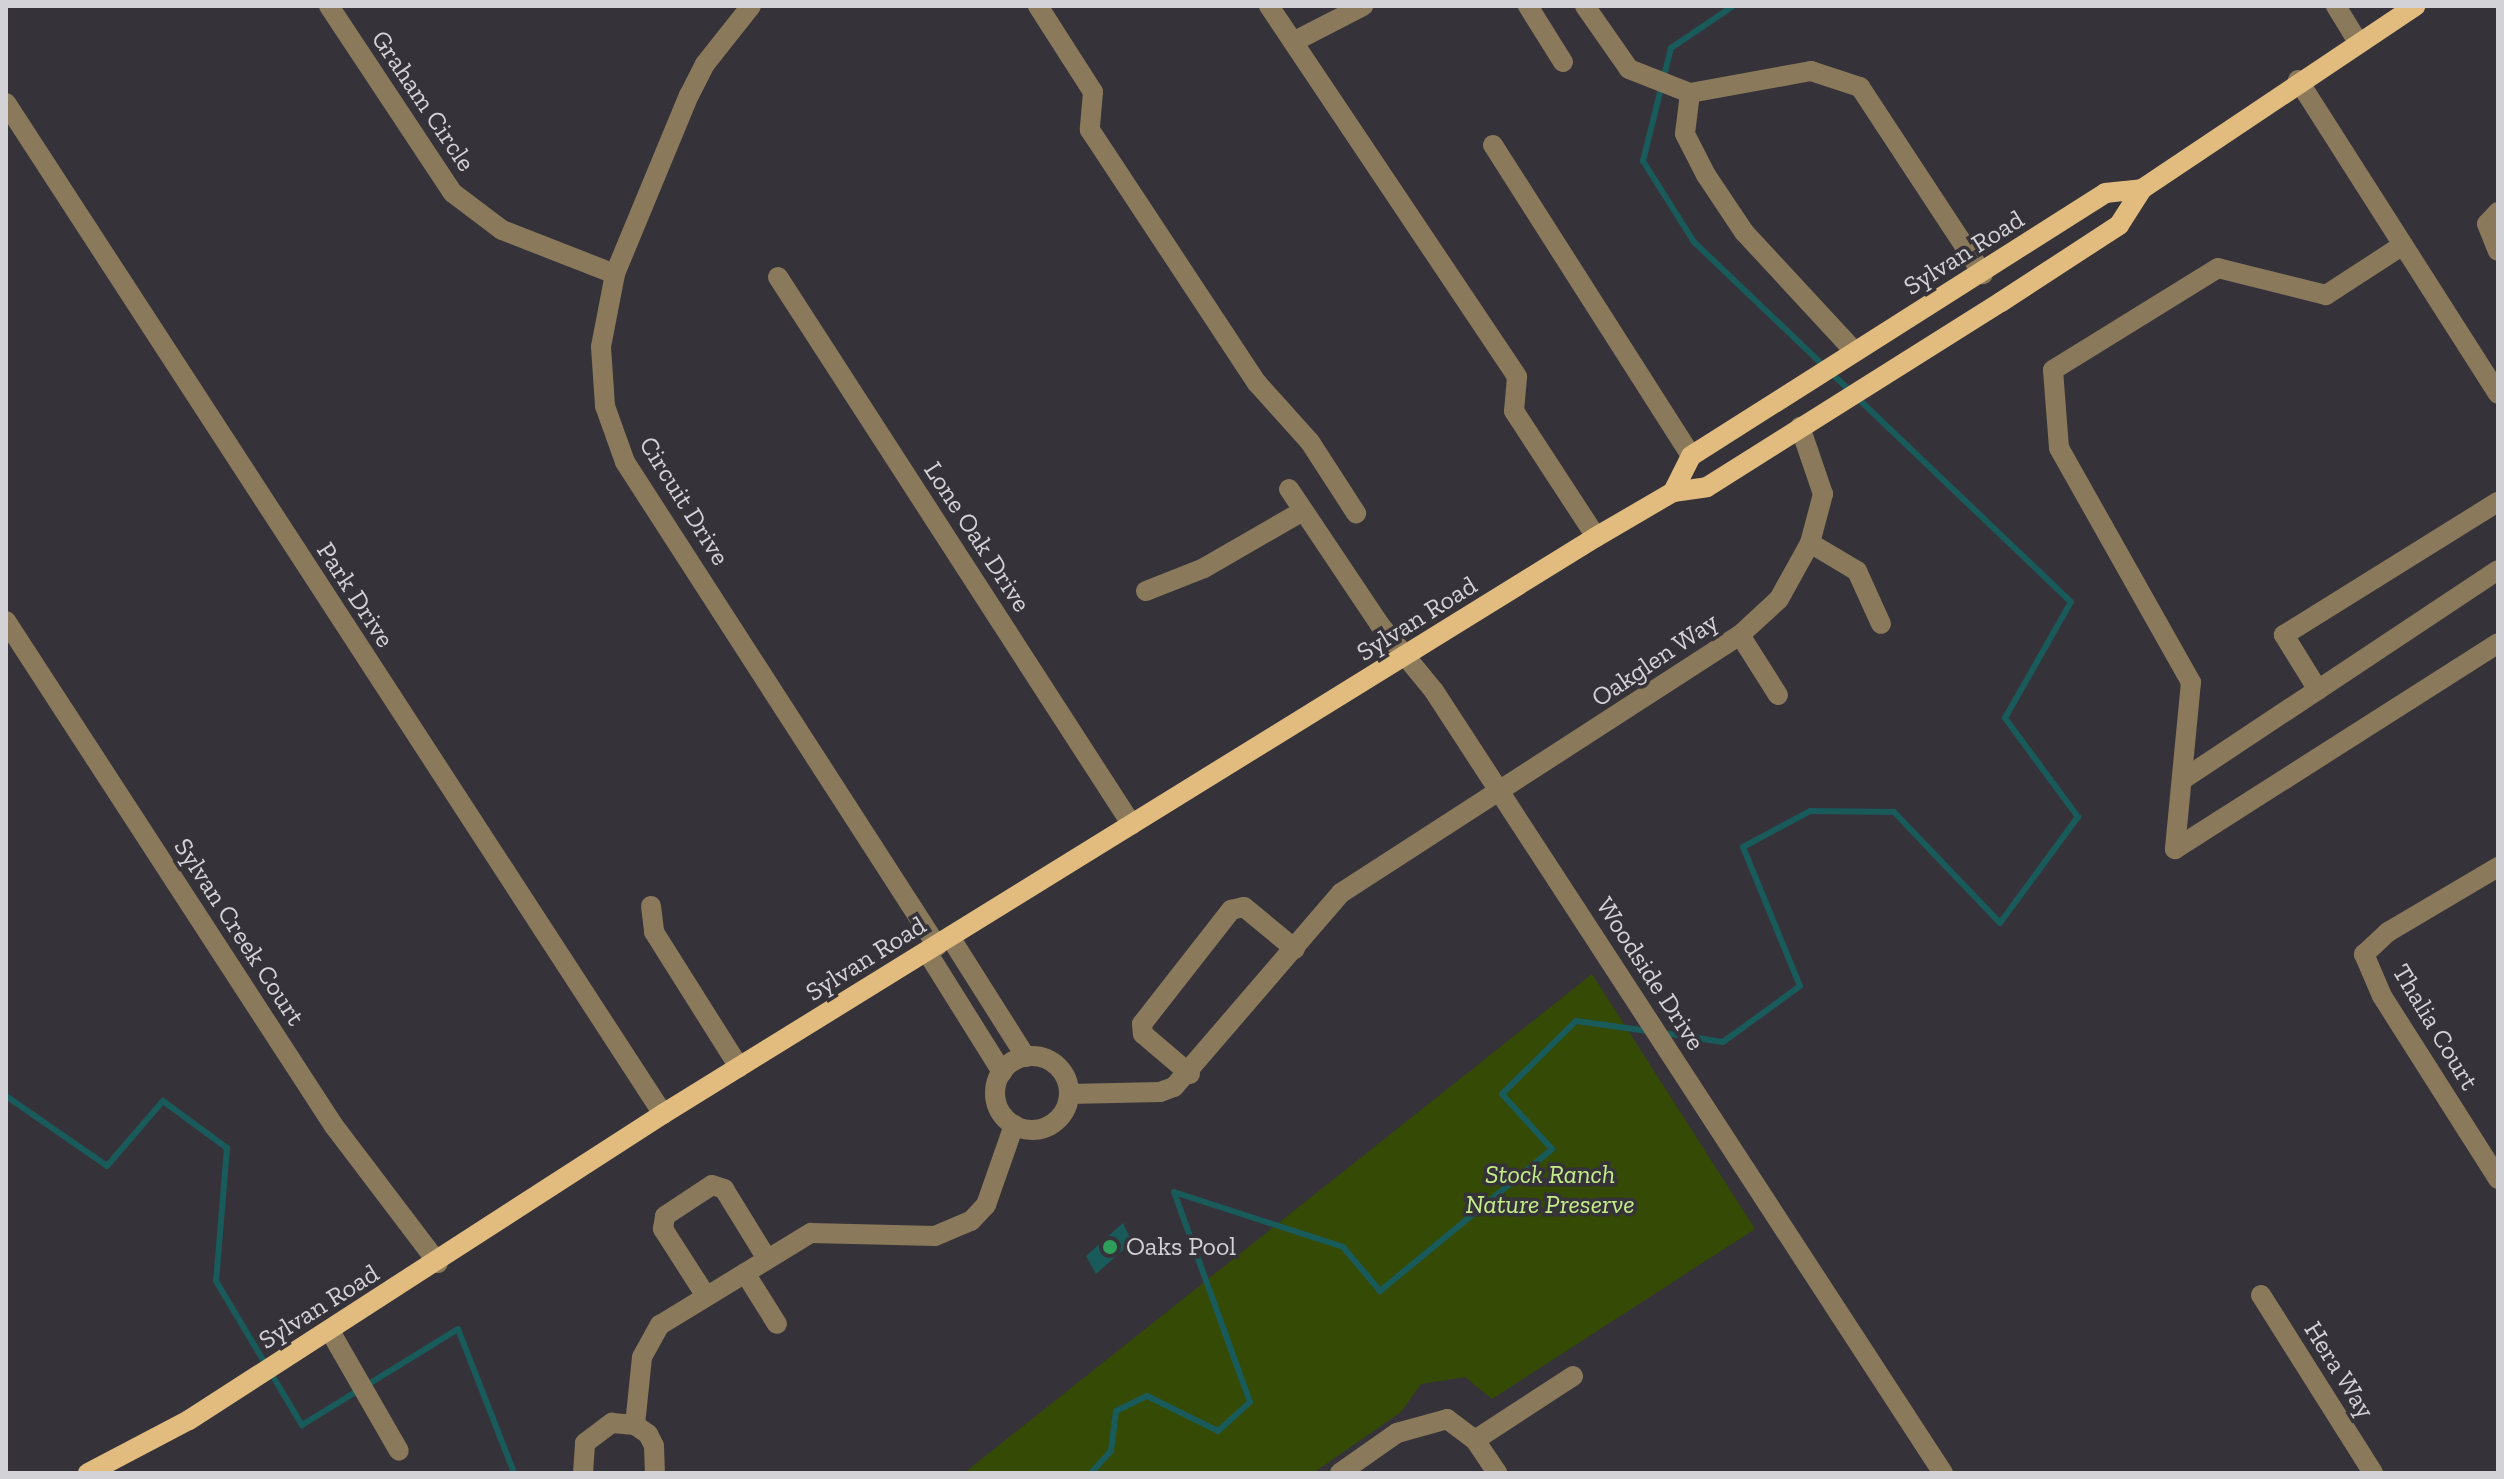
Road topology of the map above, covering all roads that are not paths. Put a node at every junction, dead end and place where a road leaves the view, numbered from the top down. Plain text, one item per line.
1 (329, 6) edge
2 (751, 6) edge
3 (1038, 6) edge
4 (1269, 6) edge
5 (1363, 6) edge
6 (1528, 6) edge
7 (1585, 6) edge
8 (2336, 6) edge
9 (2415, 6) edge
10 (1293, 42) junction
11 (2358, 42) junction
12 (1563, 62) dead end
13 (2298, 80) junction
14 (1683, 91) junction
15 (6, 103) edge
16 (1493, 145) dead end
17 (2142, 189) junction
18 (2498, 212) edge
19 (2403, 245) junction
20 (2498, 251) edge
21 (615, 274) junction
22 (1983, 274) junction
23 (778, 277) dead end
24 (1848, 356) junction
25 (2498, 394) edge
26 (1800, 427) junction
27 (1691, 456) junction
28 (1289, 489) dead end
29 (1673, 492) junction
30 (2498, 502) edge
31 (1301, 512) junction
32 (1356, 513) dead end
33 (1596, 537) junction
34 (1810, 543) junction
35 (2498, 570) edge
36 (1146, 591) dead end
37 (6, 622) edge
38 (1881, 624) dead end
39 (1740, 635) junction
40 (2498, 643) edge
41 (1407, 657) junction
42 (2318, 690) junction
43 (1778, 695) dead end
44 (2182, 780) junction
45 (1501, 793) junction
46 (1132, 825) junction
47 (2498, 867) edge
48 (651, 906) dead end
49 (938, 945) junction
50 (1295, 949) junction
51 (1026, 1057) junction
52 (739, 1067) junction
53 (1002, 1072) junction
54 (1190, 1074) junction
55 (1069, 1094) junction
56 (663, 1114) junction
57 (1014, 1125) junction
58 (2498, 1179) edge
59 (767, 1259) junction
60 (438, 1263) junction
61 (745, 1273) junction
62 (2261, 1295) dead end
63 (706, 1296) junction
64 (777, 1324) dead end
65 (330, 1331) junction
66 (1573, 1376) dead end
67 (635, 1425) junction
68 (1475, 1440) junction
69 (399, 1451) dead end
70 (88, 1473) edge
71 (583, 1473) edge
72 (655, 1473) edge
73 (1340, 1473) edge
74 (1497, 1473) edge
75 (1943, 1473) edge
76 (2373, 1473) edge

1 - 21 street, Graham Circle
2 - 21 street, Circuit Drive
3 - 32 street
4 - 10 street
5 - 10 street
6 - 12 street
7 - 14 street
8 - 11 street
9 - 11 main road, Sylvan Road
10 - 33 street
11 - 13 main road, Sylvan Road
13 - 17 main road, Sylvan Road
13 - 19 street
14 - 22 street
14 - 24 street
15 - 56 street, Park Drive
16 - 27 street
17 - 22 main road, Sylvan Road
17 - 26 main road, Sylvan Road
18 - 20 street
19 - 25 street
19 - 44 street
21 - 49 street, Circuit Drive
22 - 24 main road, Sylvan Road
23 - 46 street, Lone Oak Drive
24 - 27 main road, Sylvan Road
26 - 29 main road, Sylvan Road
26 - 34 street, Oakglen Way
27 - 29 main road
28 - 31 street, Woodside Drive
29 - 33 main road, Sylvan Road
30 - 42 street
31 - 36 street
31 - 41 street, Woodside Drive
33 - 41 main road, Sylvan Road
34 - 38 street
34 - 39 street, Oakglen Way
35 - 42 street
37 - 60 street, Sylvan Creek Court
39 - 43 street
39 - 45 street, Oakglen Way
40 - 44 street
41 - 45 street, Woodside Drive
41 - 46 main road, Sylvan Road
42 - 44 street
45 - 50 street, Oakglen Way
45 - 75 street, Woodside Drive
46 - 49 main road, Sylvan Road
47 - 58 street, Thalia Court
48 - 52 street
49 - 51 street
49 - 52 main road, Sylvan Road
49 - 53 street
50 - 54 street, Oakglen Way
50 - 54 street
51 - 53 street
51 - 55 street
52 - 56 main road, Sylvan Road
53 - 57 street
54 - 55 street
55 - 57 street
56 - 60 main road, Sylvan Road
57 - 59 street
59 - 61 street
59 - 63 street
60 - 65 main road, Sylvan Road
61 - 63 street
61 - 64 street
62 - 76 street, Hera Way
63 - 67 street
65 - 69 street
65 - 70 main road, Sylvan Road
66 - 68 street
67 - 71 street
67 - 72 street
68 - 73 street
68 - 74 street

